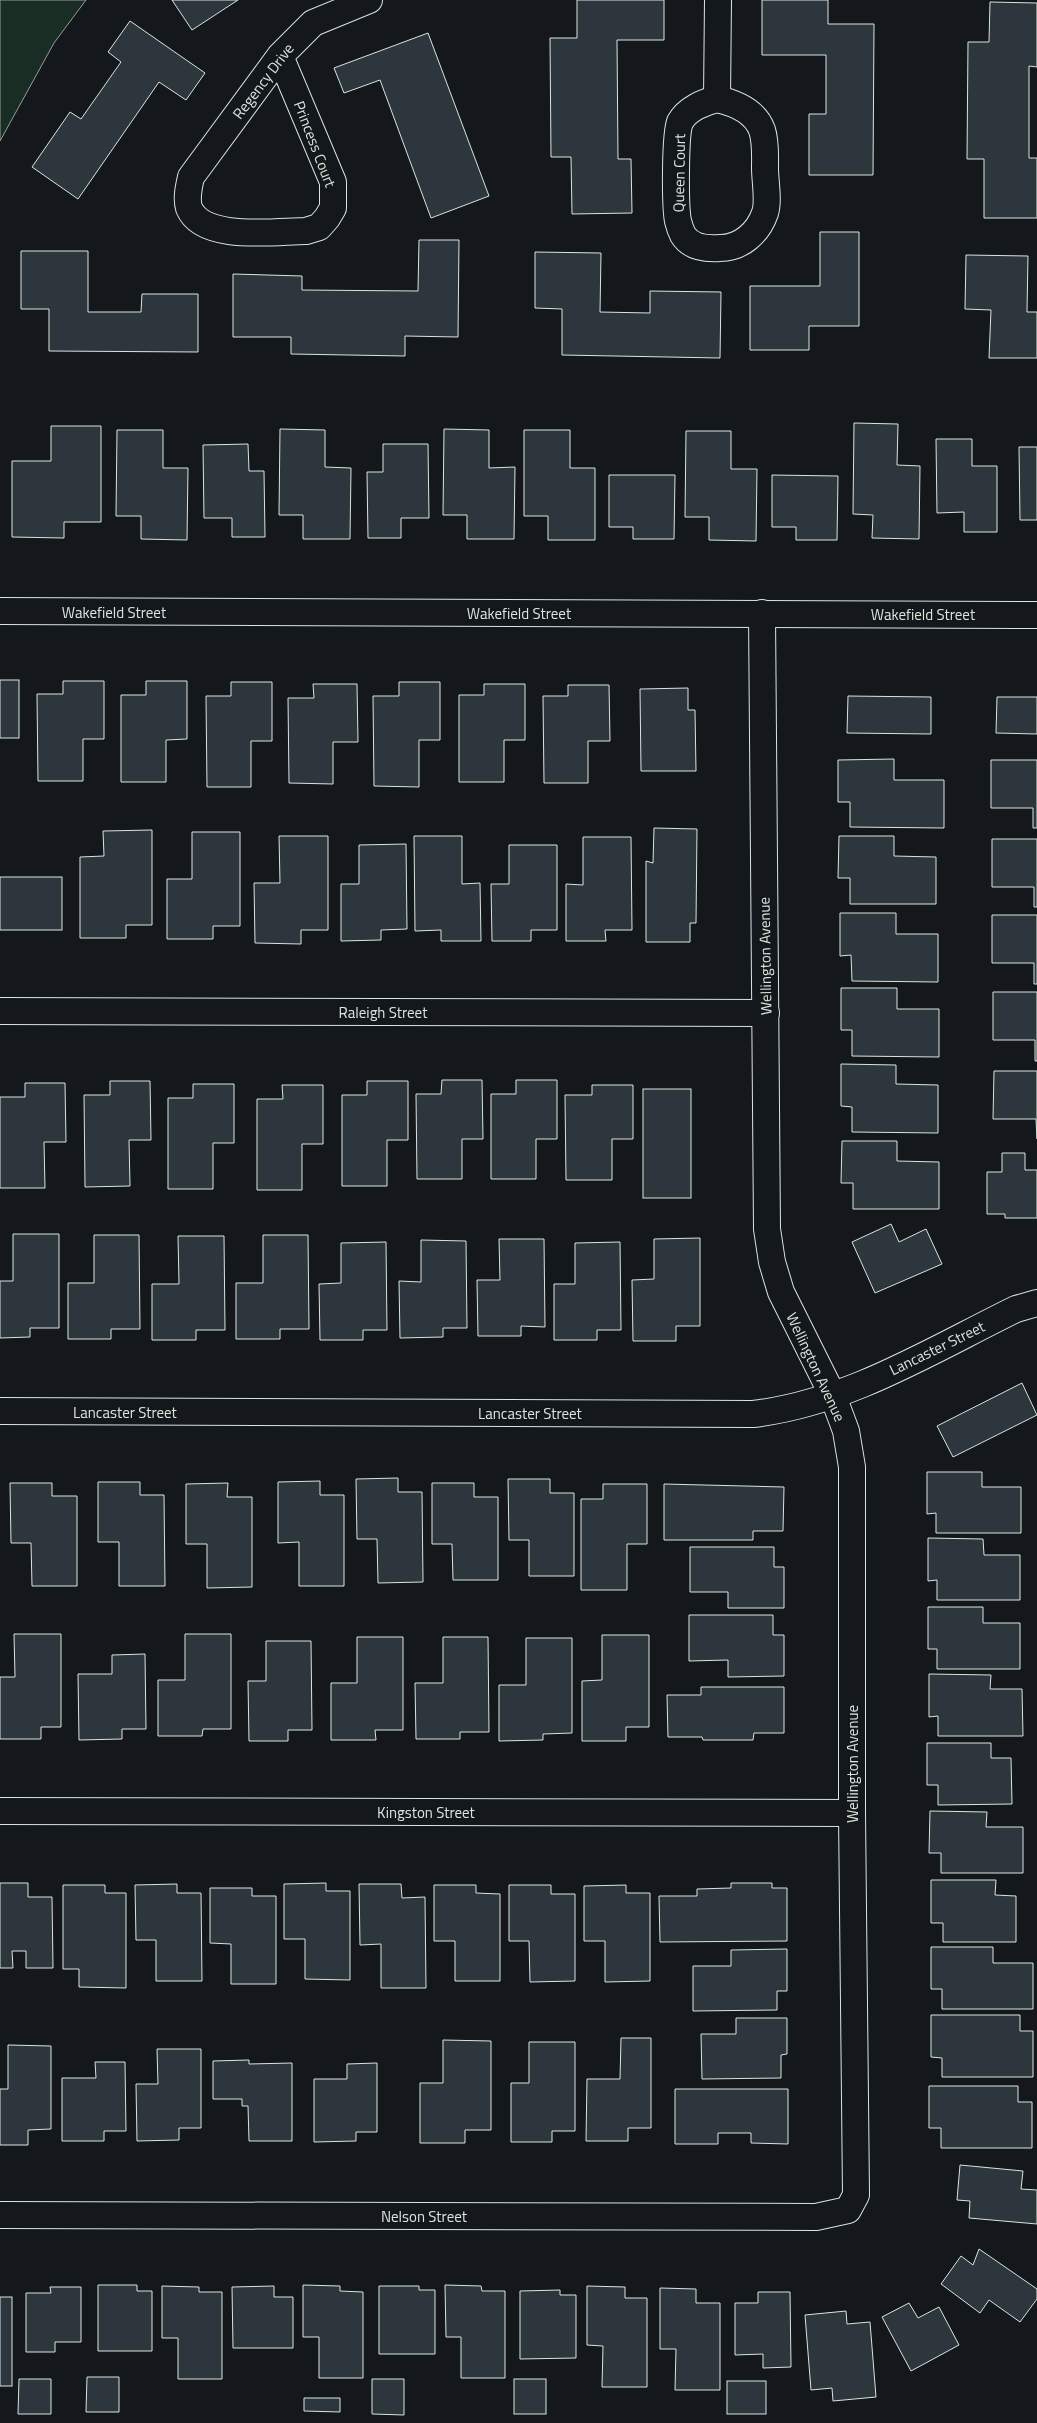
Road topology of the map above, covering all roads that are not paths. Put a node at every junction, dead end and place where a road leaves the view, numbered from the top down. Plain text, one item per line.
1 (369, 0) edge
2 (718, 0) edge
3 (280, 56) junction
4 (717, 98) junction
5 (188, 195) joint
6 (0, 611) edge
7 (762, 614) junction
8 (1037, 615) edge
9 (0, 1011) edge
10 (766, 1013) junction
11 (1037, 1303) edge
12 (833, 1396) junction
13 (0, 1411) edge
14 (0, 1811) edge
15 (852, 1813) junction
16 (848, 2210) joint
17 (0, 2215) edge

1 - 3 street, Regency Drive
2 - 4 street
3 - 5 street, Regency Drive
3 - 5 street, Princess Court
4 - 4 street, Queen Court
6 - 7 street, Wakefield Street
7 - 8 street, Wakefield Street
7 - 10 street, Wellington Avenue
9 - 10 street, Raleigh Street
10 - 12 street, Wellington Avenue
11 - 12 street, Lancaster Street
12 - 13 street, Lancaster Street
12 - 15 street, Wellington Avenue
14 - 15 street, Kingston Street
15 - 16 street, Wellington Avenue
16 - 17 street, Nelson Street

